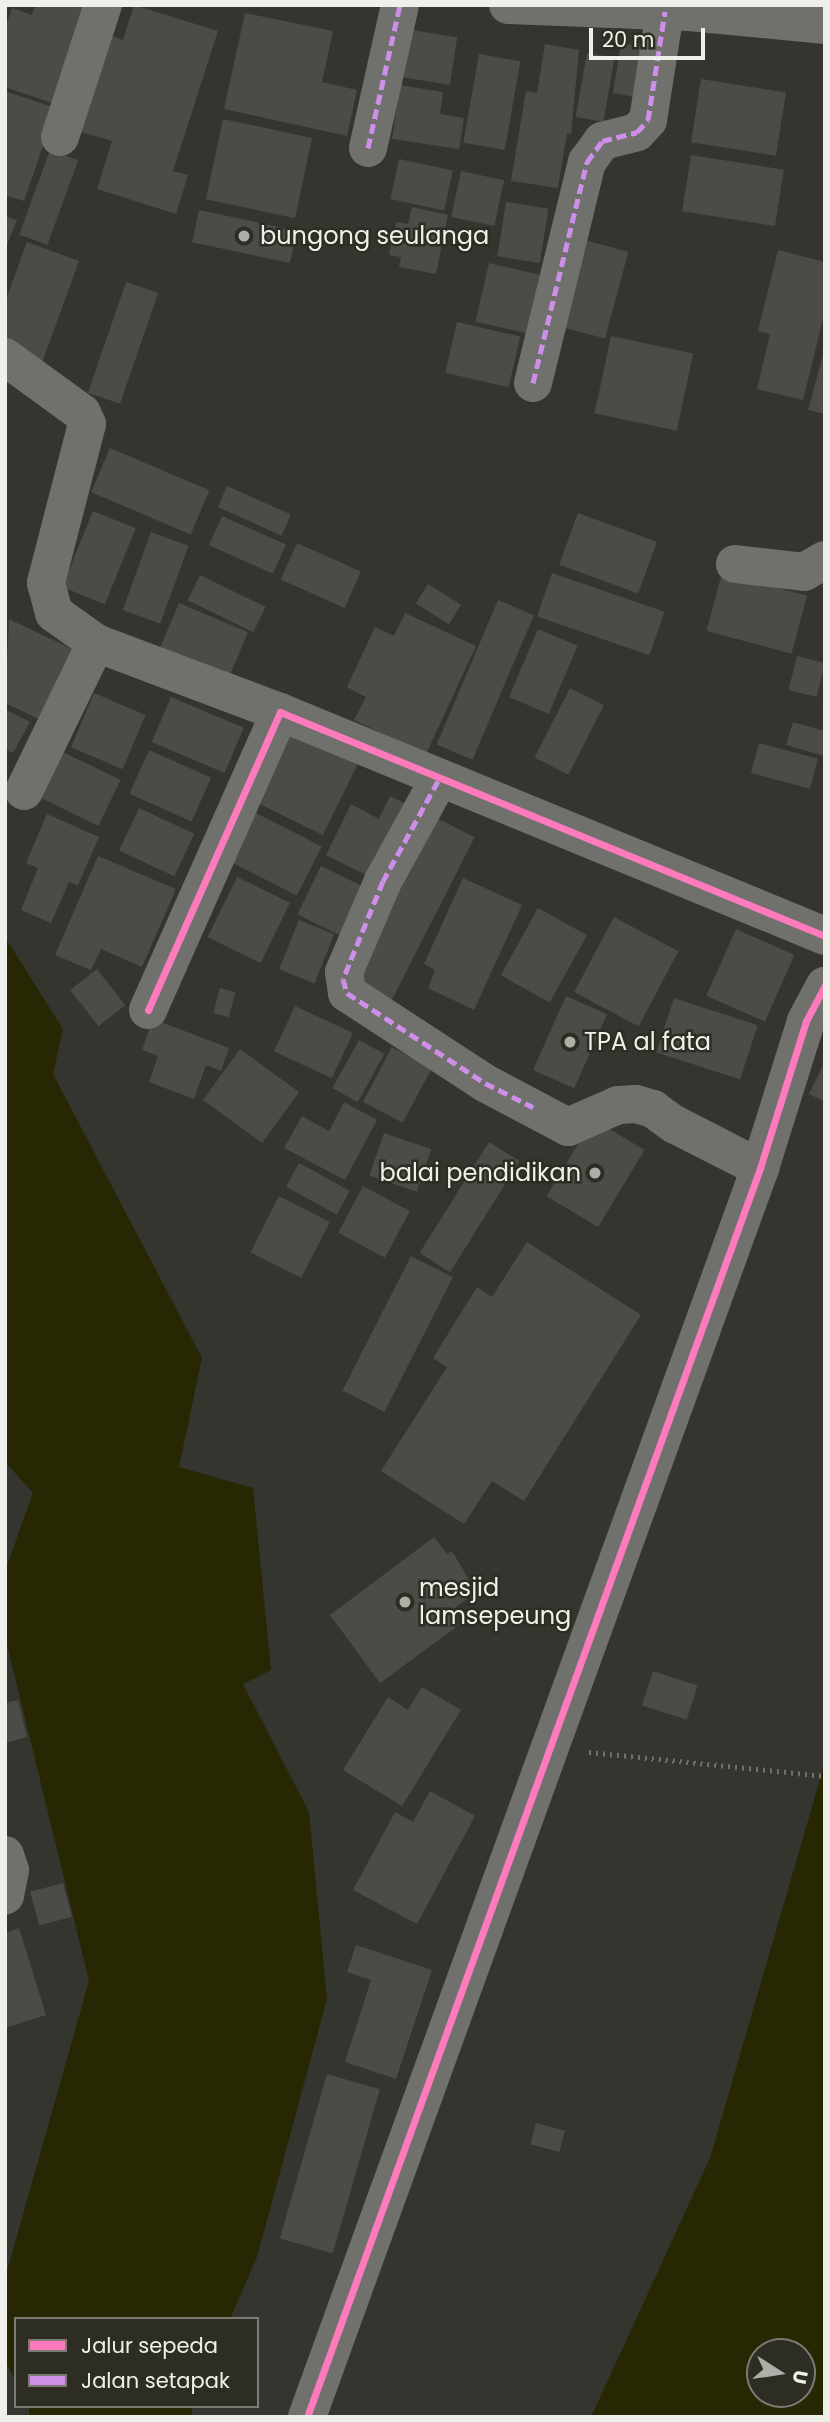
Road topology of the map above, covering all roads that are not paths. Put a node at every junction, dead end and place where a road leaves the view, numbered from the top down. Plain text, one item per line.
1 (103, 5) edge
2 (400, 5) edge
3 (511, 5) edge
4 (666, 11) junction
5 (825, 25) edge
6 (60, 137) dead end
7 (368, 148) dead end
8 (5, 357) edge
9 (533, 383) dead end
10 (825, 560) edge
11 (735, 564) dead end
12 (96, 643) junction
13 (280, 712) junction
14 (438, 781) junction
15 (24, 791) dead end
16 (825, 936) edge
17 (825, 986) edge
18 (148, 1010) dead end
19 (760, 1168) junction
20 (5, 1855) edge
21 (5, 1896) edge
22 (307, 2417) edge

1 - 6 street
2 - 7 street
3 - 4 street
4 - 5 street
4 - 9 street
8 - 12 street
10 - 11 street
12 - 13 street
12 - 15 street
13 - 14 street
13 - 18 street
14 - 16 street
14 - 19 street
17 - 19 street
19 - 22 street
20 - 21 street

